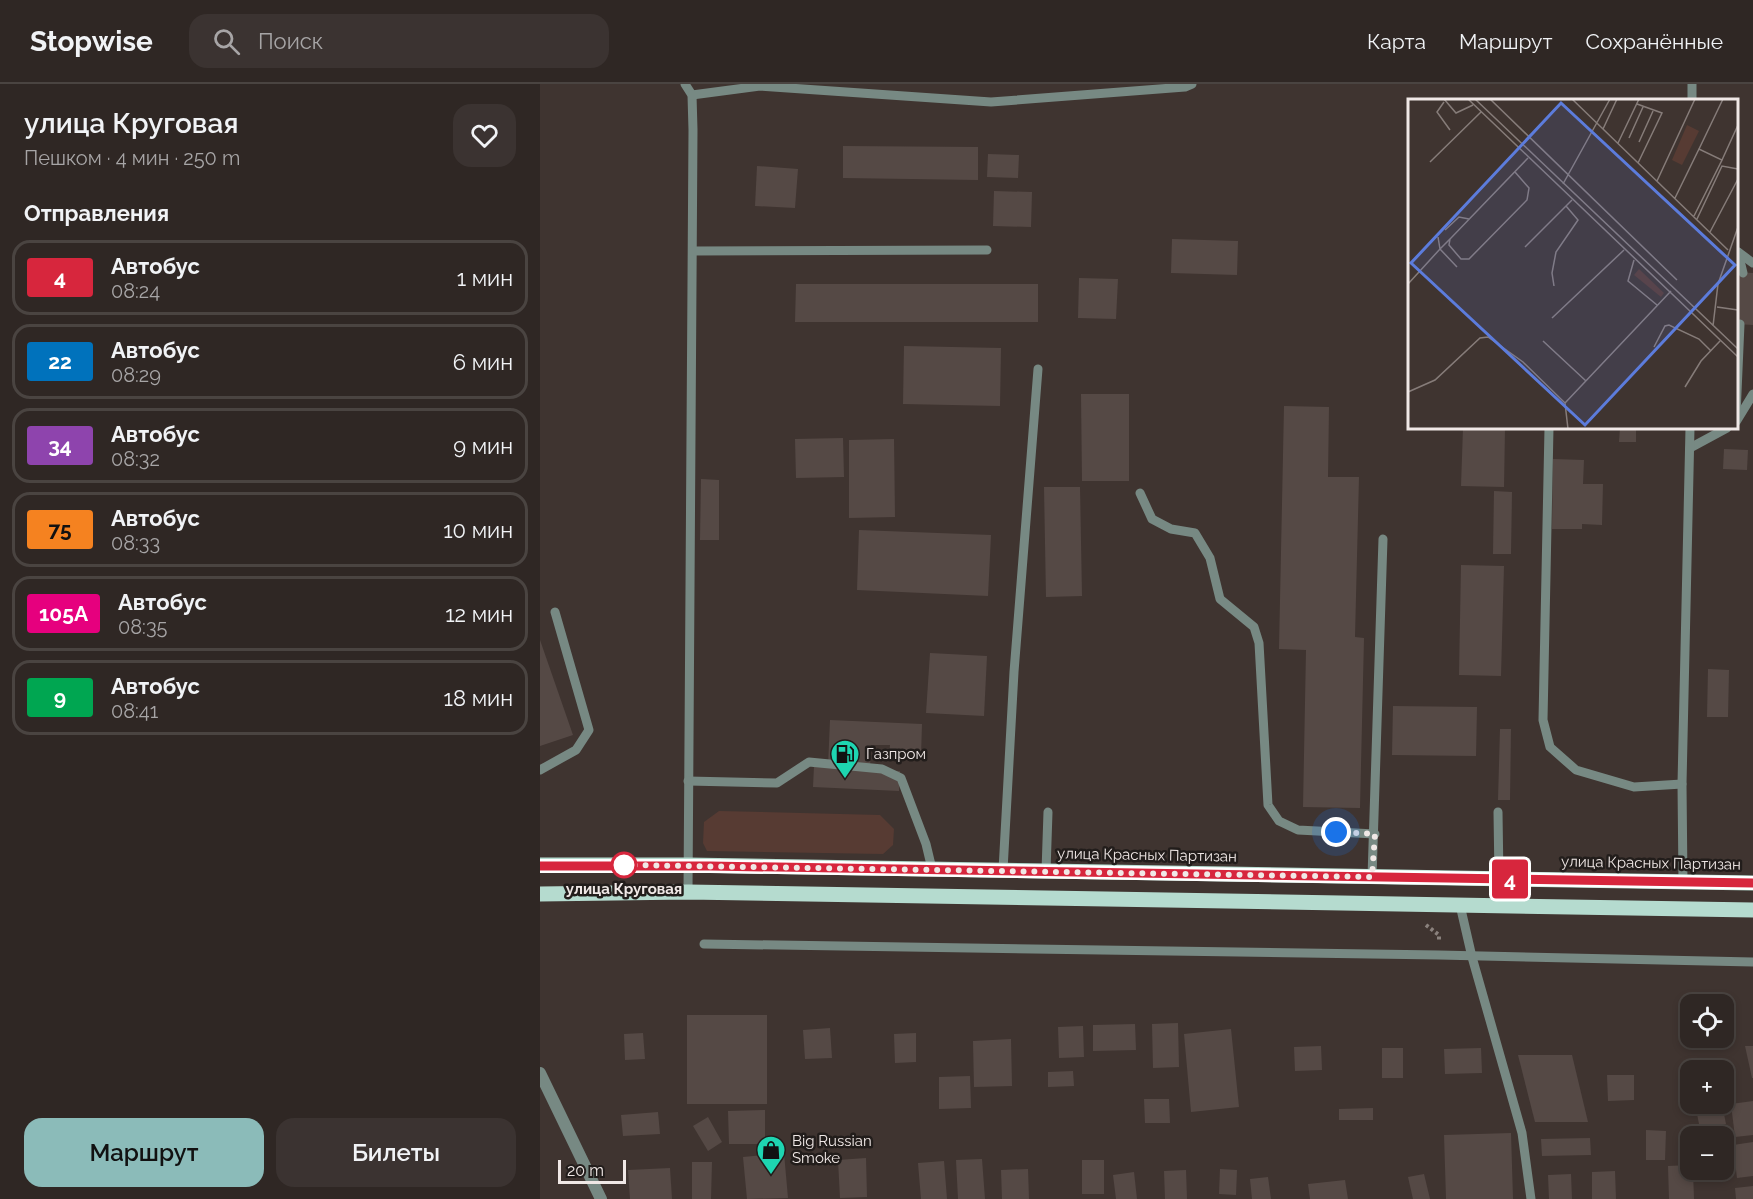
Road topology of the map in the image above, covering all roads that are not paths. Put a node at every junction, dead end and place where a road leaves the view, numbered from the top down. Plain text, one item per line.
1 (686, 84) edge
2 (1192, 84) edge
3 (692, 95) junction
4 (987, 250) dead end
5 (693, 251) junction
6 (1738, 252) edge
7 (1738, 255) edge
8 (1753, 263) edge
9 (1743, 273) dead end
10 (1740, 324) dead end
11 (1038, 369) dead end
12 (1738, 385) edge
13 (1753, 394) edge
14 (1738, 420) edge
15 (1549, 429) edge
16 (1690, 429) edge
17 (1726, 429) edge
18 (1690, 448) junction
19 (1140, 493) dead end
20 (1383, 539) dead end
21 (555, 612) dead end
22 (540, 770) edge
23 (688, 781) junction
24 (1682, 784) junction
25 (1048, 812) dead end
26 (1498, 812) dead end
27 (1375, 834) junction
28 (688, 865) junction
29 (540, 866) edge
30 (932, 869) junction
31 (1003, 870) junction
32 (1046, 871) junction
33 (1372, 877) junction
34 (1499, 879) junction
35 (1683, 882) junction
36 (1753, 883) edge
37 (687, 892) junction
38 (540, 894) edge
39 (1460, 905) junction
40 (1753, 910) edge
41 (704, 944) dead end
42 (1472, 957) junction
43 (1753, 962) edge
44 (540, 1073) edge
45 (601, 1199) edge
46 (1531, 1199) edge

1 - 3 lane
2 - 3 lane
3 - 5 lane
4 - 5 lane
5 - 23 lane
6 - 8 lane
7 - 9 lane
10 - 12 lane
11 - 31 lane
13 - 14 lane
15 - 24 lane
16 - 18 lane
17 - 18 lane
18 - 24 lane
19 - 27 lane
20 - 27 lane
21 - 22 lane
23 - 28 lane
23 - 30 lane
24 - 35 lane
25 - 32 lane
26 - 34 lane
27 - 33 lane
28 - 29 main road, улица Красных Партизан
28 - 30 main road, улица Красных Партизан
28 - 37 lane
30 - 31 main road, улица Красных Партизан
31 - 32 main road, улица Красных Партизан
32 - 33 main road, улица Красных Партизан
33 - 34 main road, улица Красных Партизан
34 - 35 main road, улица Красных Партизан
35 - 36 main road, улица Красных Партизан
37 - 38 main road
37 - 39 main road
39 - 40 main road
39 - 42 lane
41 - 42 lane
42 - 43 lane
42 - 46 lane
44 - 45 street

